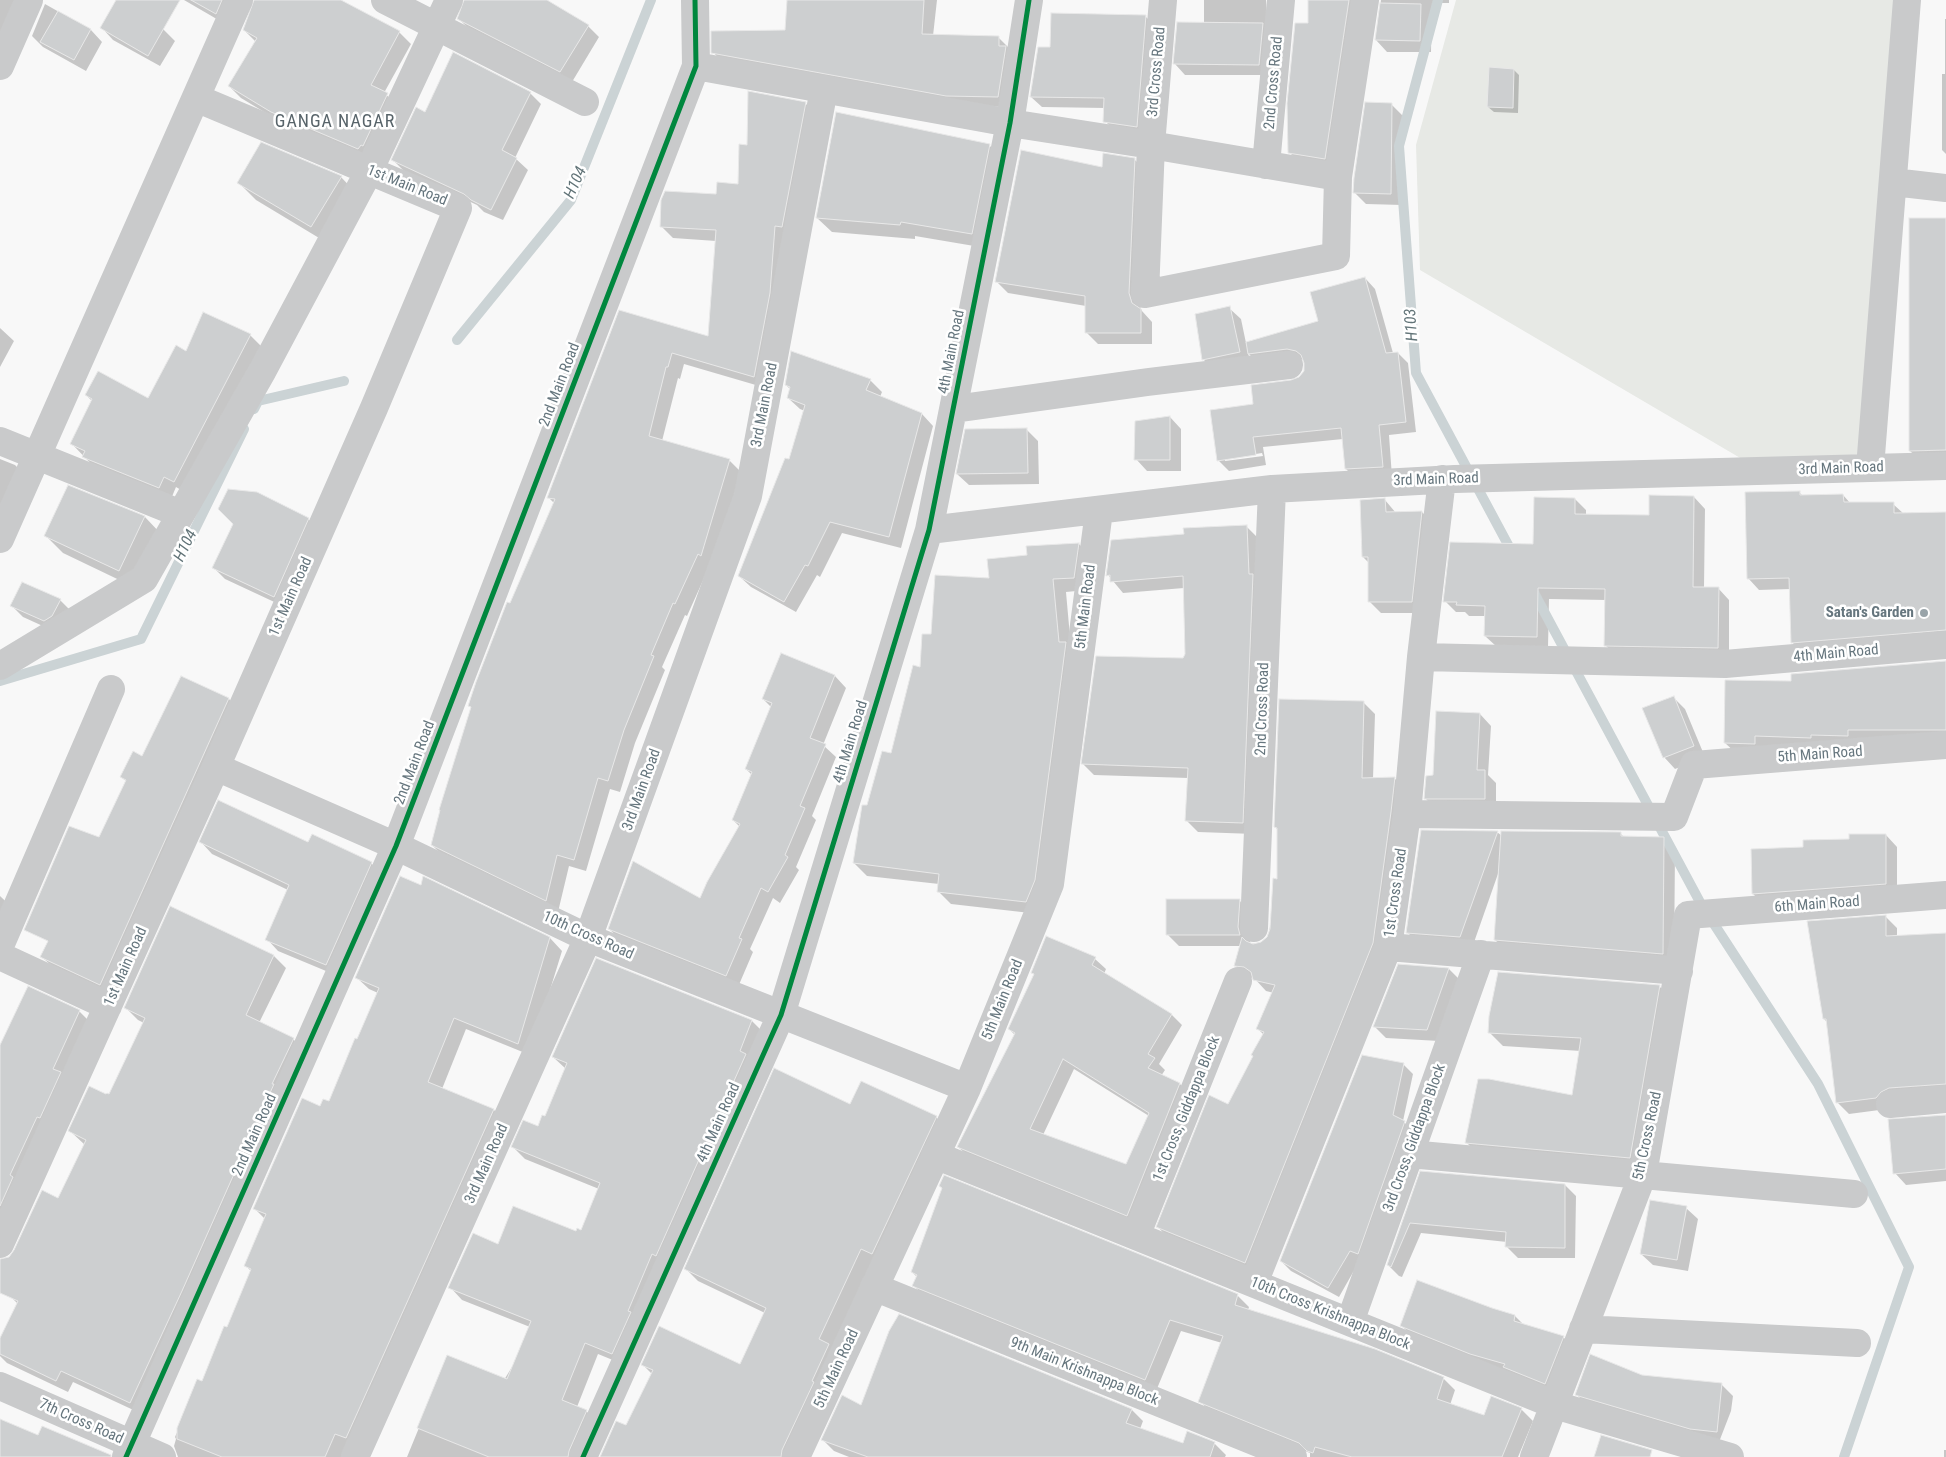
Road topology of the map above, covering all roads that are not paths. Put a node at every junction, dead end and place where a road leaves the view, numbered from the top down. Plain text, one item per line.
1 (28, 0) edge
2 (239, 0) edge
3 (384, 0) edge
4 (449, 0) edge
5 (695, 0) edge
6 (1029, 0) edge
7 (1163, 0) edge
8 (1281, 0) edge
9 (1365, 0) edge
10 (1907, 0) edge
11 (436, 26) junction
12 (0, 66) edge
13 (696, 66) junction
14 (824, 89) junction
15 (196, 98) junction
16 (585, 102) dead end
17 (1010, 123) junction
18 (1151, 145) junction
19 (1266, 166) junction
20 (369, 170) junction
21 (1338, 177) junction
22 (1893, 182) junction
23 (1946, 188) edge
24 (1289, 365) dead end
25 (954, 409) junction
26 (0, 441) edge
27 (38, 457) junction
28 (1946, 466) edge
29 (1870, 468) junction
30 (1448, 479) junction
31 (1272, 490) junction
32 (1099, 511) junction
33 (181, 514) junction
34 (930, 530) junction
35 (0, 539) edge
36 (1946, 645) edge
37 (1421, 657) junction
38 (0, 666) edge
39 (111, 689) dead end
40 (1946, 745) edge
41 (216, 768) junction
42 (1407, 814) junction
43 (396, 846) junction
44 (1946, 895) edge
45 (1688, 915) joint
46 (1254, 928) dead end
47 (588, 938) junction
48 (0, 946) edge
49 (1388, 947) junction
50 (1481, 954) junction
51 (0, 956) edge
52 (1678, 972) junction
53 (1238, 981) dead end
54 (108, 1006) junction
55 (780, 1015) junction
56 (967, 1088) junction
57 (1946, 1099) edge
58 (1890, 1104) dead end
59 (1409, 1154) junction
60 (936, 1155) junction
61 (1643, 1174) junction
62 (1854, 1194) dead end
63 (1136, 1236) junction
64 (0, 1244) edge
65 (1254, 1283) junction
66 (874, 1287) junction
67 (1350, 1322) junction
68 (1584, 1329) junction
69 (1857, 1343) dead end
70 (0, 1386) edge
71 (1555, 1405) junction
72 (129, 1450) edge
73 (162, 1457) edge
74 (355, 1457) edge
75 (583, 1457) edge
76 (797, 1457) edge
77 (1293, 1457) edge
78 (1534, 1457) edge
79 (1730, 1457) edge

1 - 12 street
2 - 15 street
3 - 11 street
4 - 11 street
5 - 13 street
6 - 17 street, 4th Main Road
7 - 18 street, 3rd Cross Road
8 - 19 street, 2nd Cross Road
9 - 21 street
10 - 22 street
11 - 16 street
11 - 20 street
13 - 14 street
13 - 43 street, 2nd Main Road
14 - 17 street
14 - 47 street, 3rd Main Road
15 - 20 street, 1st Main Road
15 - 27 street
17 - 18 street
17 - 25 street, 4th Main Road
18 - 19 street
18 - 21 street, 3rd Cross Road
19 - 21 street
20 - 33 street
20 - 41 street, 1st Main Road
22 - 23 street
22 - 29 street
24 - 25 street
25 - 34 street, 4th Main Road
26 - 27 street
27 - 33 street
27 - 35 street
28 - 29 street, 3rd Main Road
29 - 30 street, 3rd Main Road
30 - 31 street, 3rd Main Road
30 - 37 street, 1st Cross Road
31 - 32 street, 3rd Main Road
31 - 46 street, 2nd Cross Road
32 - 34 street, 3rd Main Road
32 - 56 street, 5th Main Road
33 - 38 street
34 - 55 street, 4th Main Road
36 - 37 street, 4th Main Road
37 - 42 street, 1st Cross Road
39 - 48 street
40 - 42 street, 5th Main Road
41 - 43 street, 10th Cross Road
41 - 54 street, 1st Main Road
42 - 49 street, 1st Cross Road
43 - 47 street, 10th Cross Road
43 - 72 street, 2nd Main Road
44 - 45 street, 6th Main Road
45 - 52 street, 5th Cross Road
47 - 55 street, 10th Cross Road
47 - 74 street, 3rd Main Road
49 - 50 street
49 - 65 street, 1st Cross Road
50 - 52 street
50 - 59 street, 3rd Cross, Giddappa Block
51 - 54 street
52 - 61 street, 5th Cross Road
53 - 63 street, 1st Cross, Giddappa Block
54 - 64 street, 1st Main Road
55 - 56 street, 10th Cross Road
55 - 75 street, 4th Main Road
56 - 60 street, 5th Main Road
57 - 58 street
59 - 61 street
59 - 67 street, 3rd Cross, Giddappa Block
60 - 63 street, 10th Cross Krishnappa Block
60 - 66 street, 5th Main Road
61 - 62 street
61 - 68 street, 5th Cross Road
63 - 65 street, 10th Cross Krishnappa Block
65 - 67 street, 10th Cross Krishnappa Block
66 - 76 street, 5th Main Road
66 - 77 street, 9th Main Krishnappa Block
67 - 71 street, 10th Cross Krishnappa Block
68 - 69 street
68 - 71 street, 5th Cross Road
70 - 72 street, 7th Cross Road
71 - 78 street
71 - 79 street, 10th Cross Krishnappa Block
72 - 73 street, 7th Cross Road

